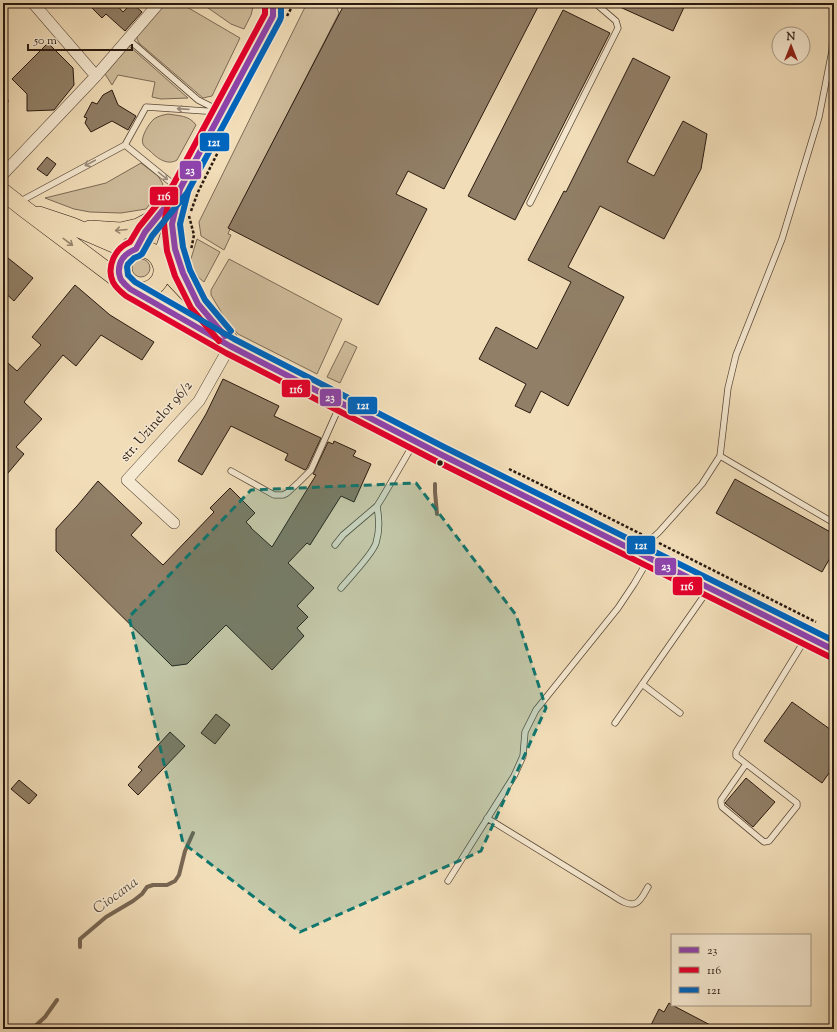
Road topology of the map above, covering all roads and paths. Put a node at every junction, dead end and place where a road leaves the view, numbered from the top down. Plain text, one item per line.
1 (33, 3) edge
2 (158, 3) edge
3 (294, 3) edge
4 (596, 3) edge
5 (278, 10) edge
6 (834, 15) edge
7 (128, 40) junction
8 (96, 76) junction
9 (222, 112) junction
10 (125, 145) junction
11 (219, 150) dead end
12 (3, 174) edge
13 (180, 189) junction
14 (3, 192) edge
15 (530, 203) dead end
16 (21, 207) junction
17 (157, 217) junction
18 (172, 224) junction
19 (72, 226) junction
20 (133, 250) junction
21 (190, 256) dead end
22 (160, 263) junction
23 (128, 287) junction
24 (198, 304) junction
25 (233, 348) junction
26 (341, 403) junction
27 (415, 441) junction
28 (720, 456) junction
29 (507, 469) dead end
30 (231, 471) dead end
31 (377, 506) junction
32 (834, 523) edge
33 (174, 524) dead end
34 (651, 539) junction
35 (335, 545) dead end
36 (643, 555) junction
37 (341, 588) dead end
38 (710, 588) junction
39 (812, 630) junction
40 (834, 650) edge
41 (642, 684) junction
42 (680, 712) dead end
43 (615, 723) dead end
44 (746, 764) junction
45 (487, 818) junction
46 (448, 881) dead end
47 (648, 887) dead end

1 - 8 street
2 - 7 street
3 - 5 path
4 - 15 lane
5 - 9 main road
6 - 28 lane
7 - 8 street
7 - 9 lane
8 - 12 street
9 -> 10 lane
9 - 13 main road
10 -> 13 lane
10 -> 16 lane
11 - 21 path
13 - 17 main road
13 - 18 main road
14 - 16 main road
16 - 19 main road
16 -> 23 main road
17 -> 19 main road
17 - 20 main road
18 - 22 main road
18 - 24 main road
19 - 20 main road
20 - 22 main road
20 - 23 main road
22 - 23 main road
22 - 24 main road
23 - 25 main road
24 - 25 main road
25 - 26 main road
25 - 33 street, str. Uzinelor 96/2
26 - 27 main road
26 - 30 lane
27 - 31 lane
27 - 36 main road
28 - 32 lane
28 - 34 lane
29 - 34 path
31 - 35 lane
31 - 37 lane
34 - 36 lane
34 - 39 path
36 - 38 main road
36 - 45 lane
38 - 39 main road
38 - 41 lane
39 - 40 main road
39 - 44 lane
41 - 42 lane
41 - 43 lane
44 - 44 lane
45 - 46 lane
45 - 47 lane

